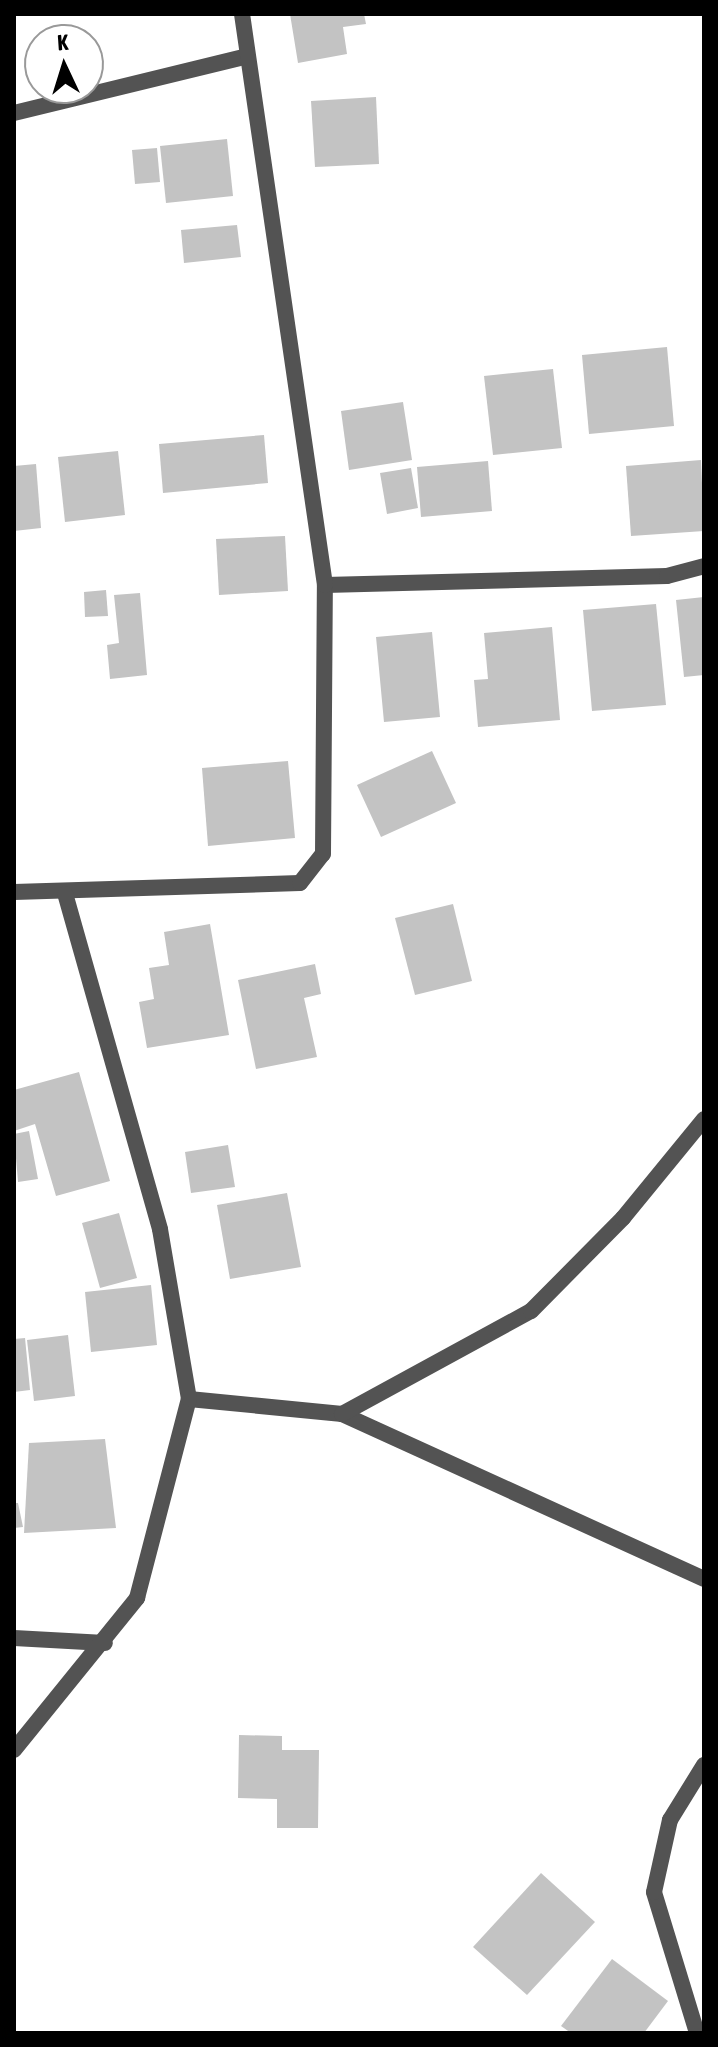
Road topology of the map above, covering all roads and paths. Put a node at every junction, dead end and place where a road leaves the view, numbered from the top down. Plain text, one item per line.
1 (242, 14) edge
2 (243, 57) junction
3 (14, 113) edge
4 (704, 566) edge
5 (325, 585) junction
6 (14, 892) edge
7 (65, 894) junction
8 (704, 1119) edge
9 (189, 1399) junction
10 (342, 1414) junction
11 (704, 1579) edge
12 (14, 1638) edge
13 (105, 1643) junction
14 (14, 1750) edge
15 (704, 1765) edge
16 (697, 2033) edge

1 - 2 street
2 - 3 street
2 - 5 street
4 - 5 street
5 - 7 street
6 - 7 street
7 - 9 street
8 - 10 street
9 - 10 street
9 - 13 street
10 - 11 street
12 - 13 street
13 - 14 street
15 - 16 street

